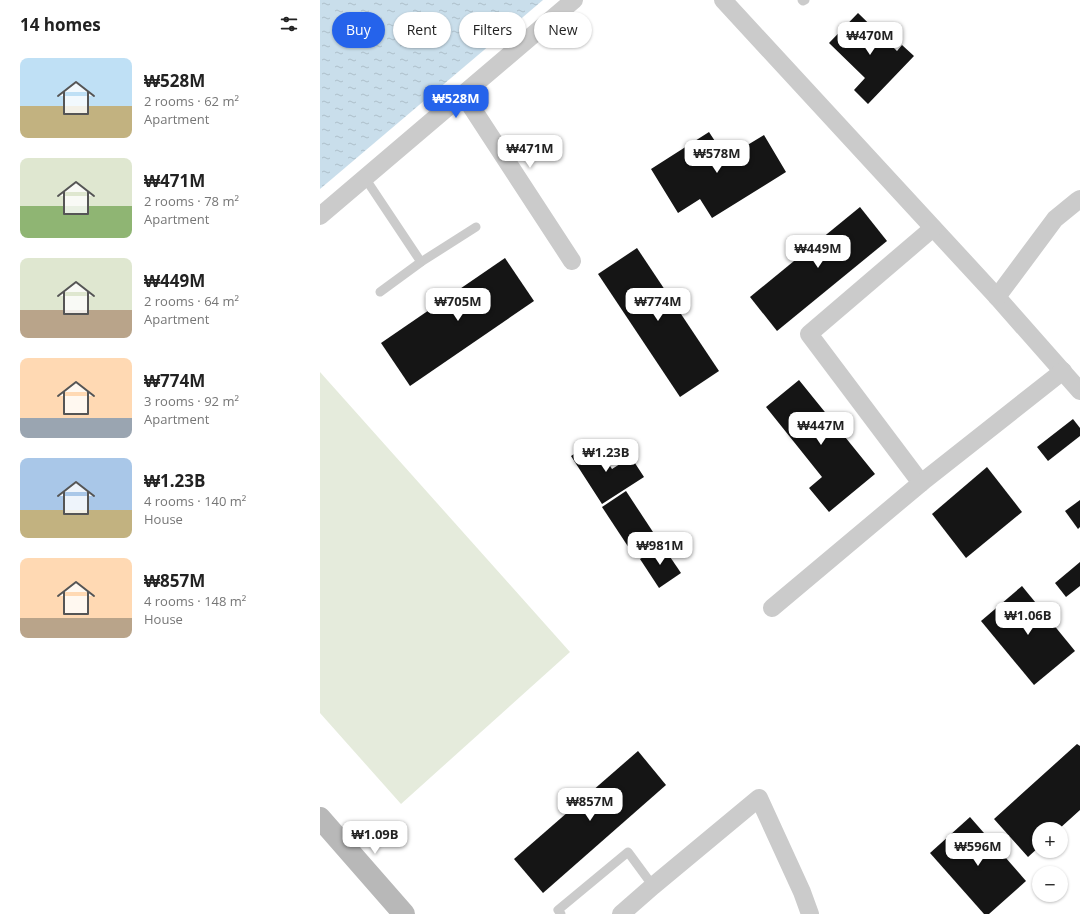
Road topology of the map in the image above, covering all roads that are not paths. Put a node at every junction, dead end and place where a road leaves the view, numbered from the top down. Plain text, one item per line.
1 (574, 0) edge
2 (723, 0) edge
3 (463, 94) junction
4 (365, 178) junction
5 (1080, 199) edge
6 (320, 216) edge
7 (476, 227) dead end
8 (933, 228) junction
9 (572, 261) dead end
10 (422, 262) junction
11 (380, 292) dead end
12 (997, 297) junction
13 (1062, 371) junction
14 (1080, 391) edge
15 (922, 483) junction
16 (772, 608) dead end
17 (320, 818) edge
18 (653, 886) junction
19 (404, 914) edge
20 (561, 914) edge
21 (621, 914) edge
22 (810, 914) edge

1 - 3 street
2 - 8 street
3 - 4 street
3 - 9 street
4 - 6 street
4 - 10 lane
5 - 12 street
7 - 10 lane
8 - 12 street
8 - 15 street
10 - 11 lane
12 - 13 street
13 - 14 street
13 - 15 street
15 - 16 street
17 - 19 street
18 - 20 lane
18 - 21 street
18 - 22 street

